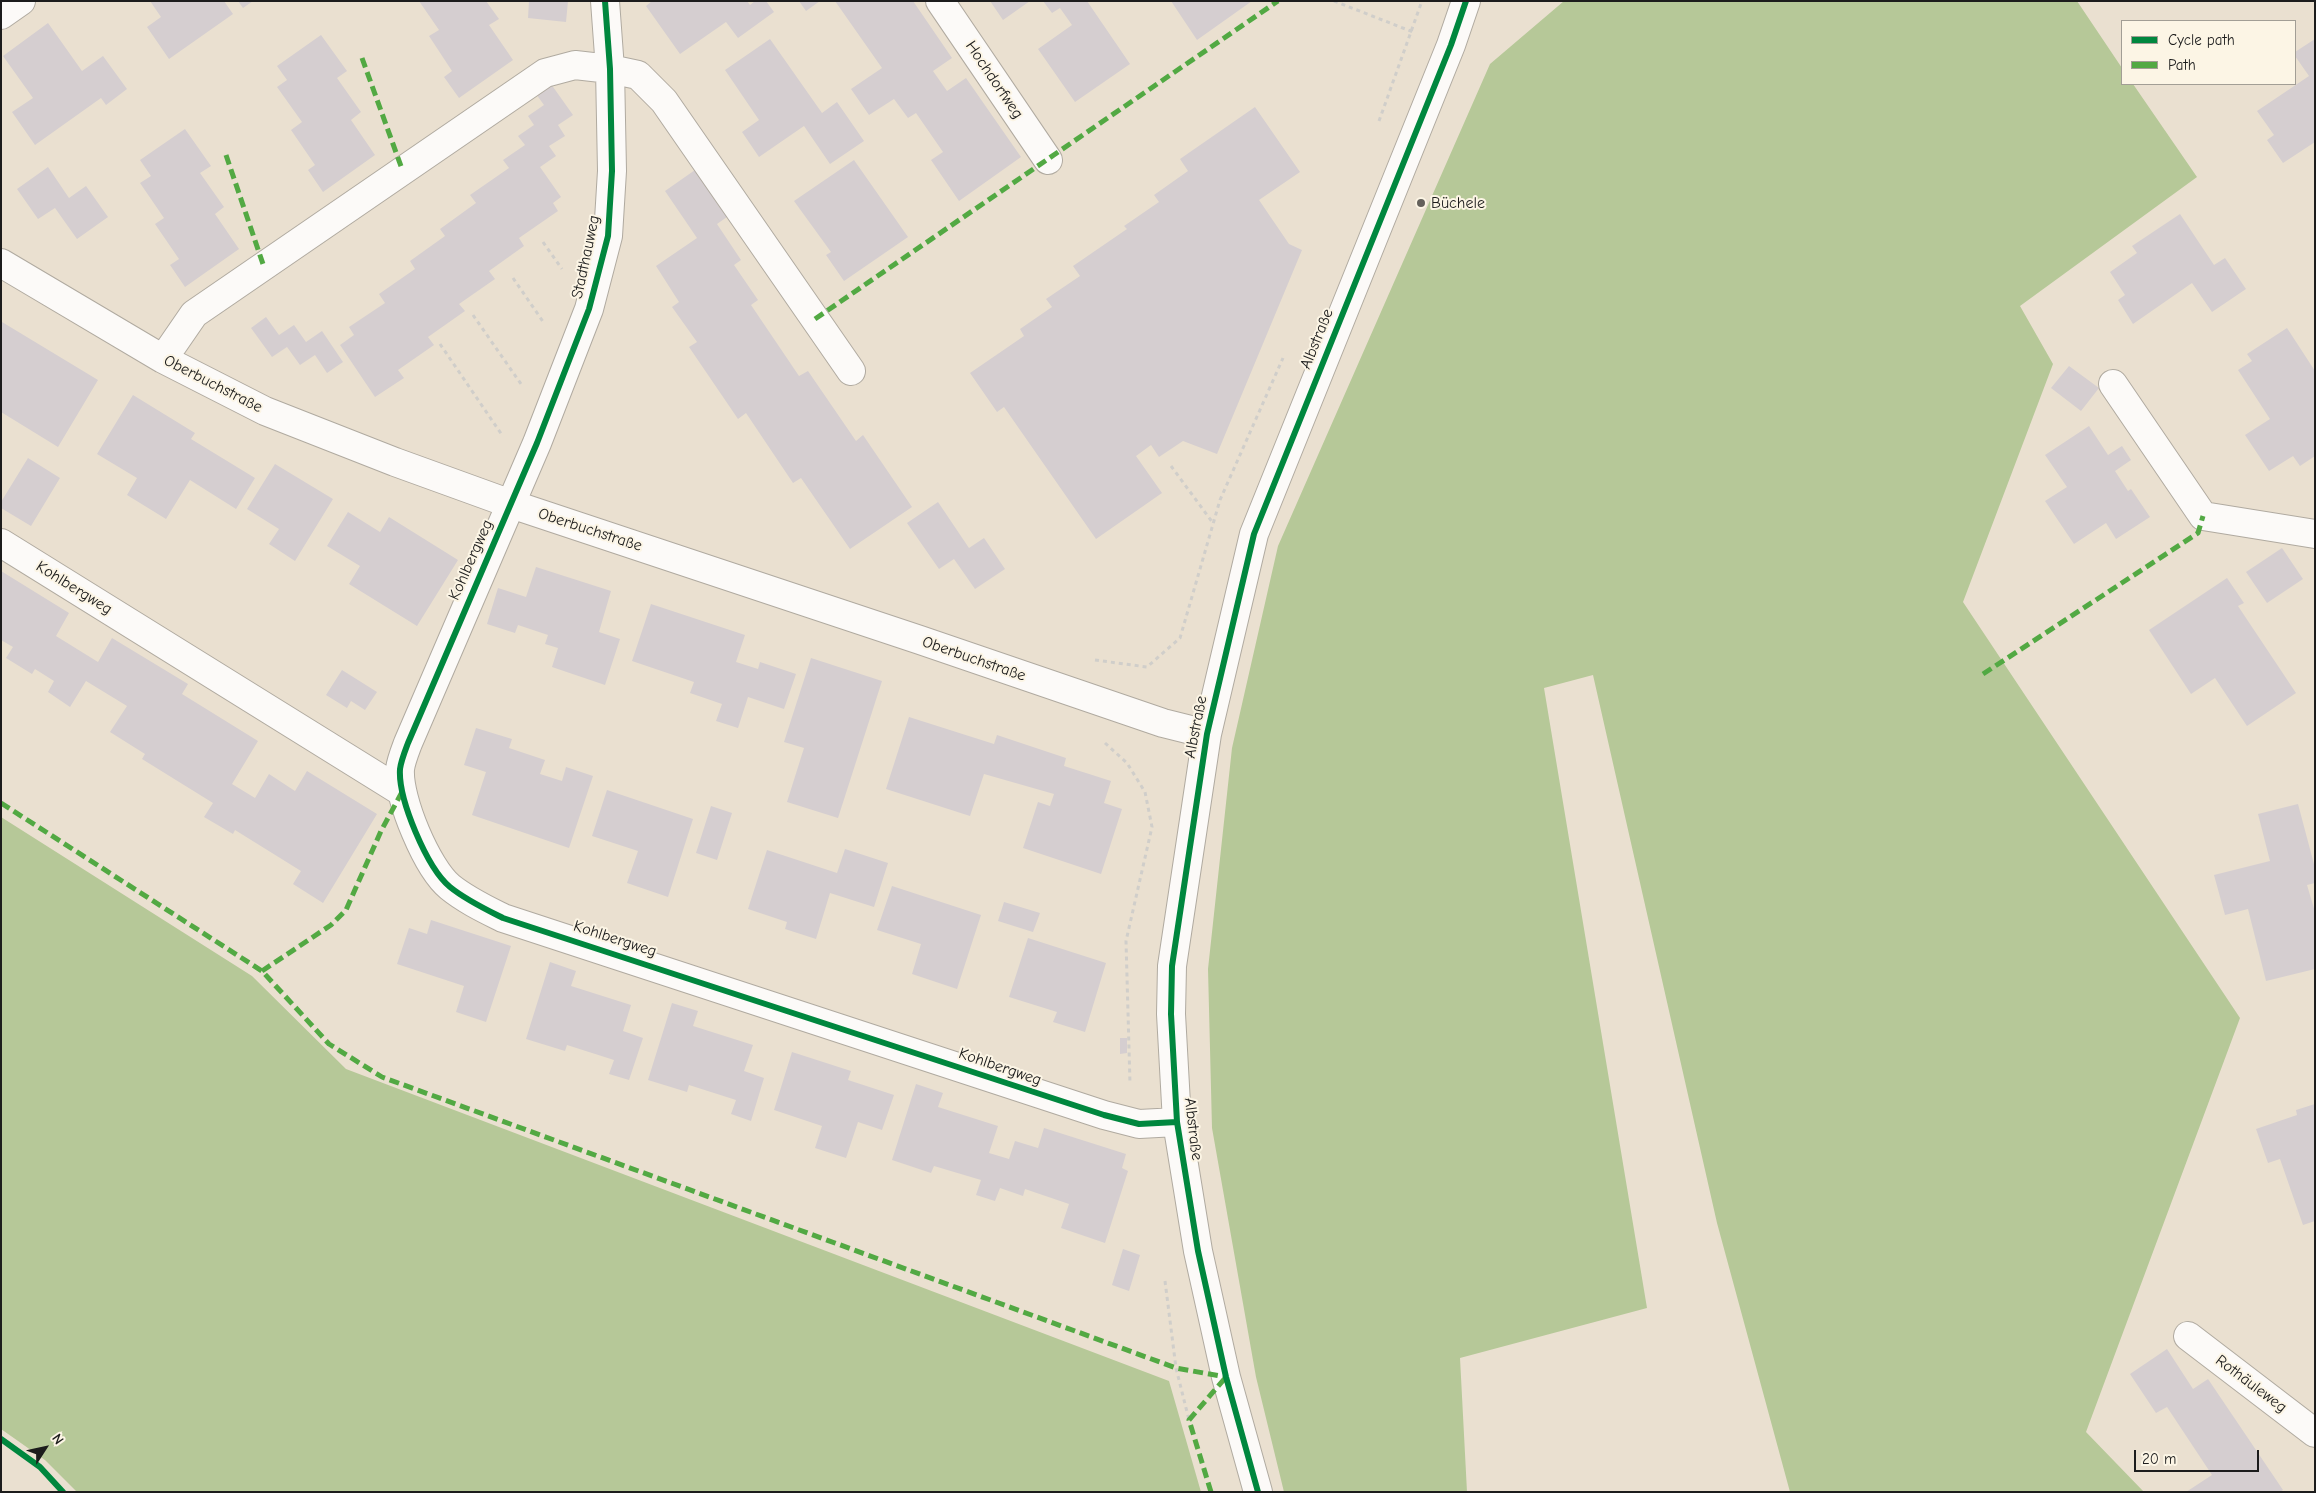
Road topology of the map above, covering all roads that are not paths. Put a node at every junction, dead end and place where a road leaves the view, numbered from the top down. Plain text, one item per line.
1 (21, 1) edge
2 (605, 1) edge
3 (940, 1) edge
4 (1466, 1) edge
5 (1, 15) edge
6 (610, 69) junction
7 (1048, 160) dead end
8 (1, 262) edge
9 (163, 359) junction
10 (851, 371) dead end
11 (2114, 384) dead end
12 (511, 504) junction
13 (2315, 534) edge
14 (1, 543) edge
15 (1207, 734) junction
16 (402, 792) junction
17 (1177, 1122) junction
18 (2188, 1336) dead end
19 (2315, 1433) edge
20 (1258, 1492) edge

1 - 5 street
2 - 6 street, Stadthauweg
3 - 7 street, Hochdorfweg
4 - 15 street, Albstraße
6 - 9 street
6 - 10 street
6 - 12 street, Stadthauweg
8 - 9 street, Oberbuchstraße
9 - 12 street, Oberbuchstraße
11 - 13 street
12 - 15 street, Oberbuchstraße
12 - 16 street, Kohlbergweg
14 - 16 street, Kohlbergweg
15 - 17 street, Albstraße
16 - 17 street, Kohlbergweg
17 - 20 street, Albstraße
18 - 19 street, Rothäuleweg

